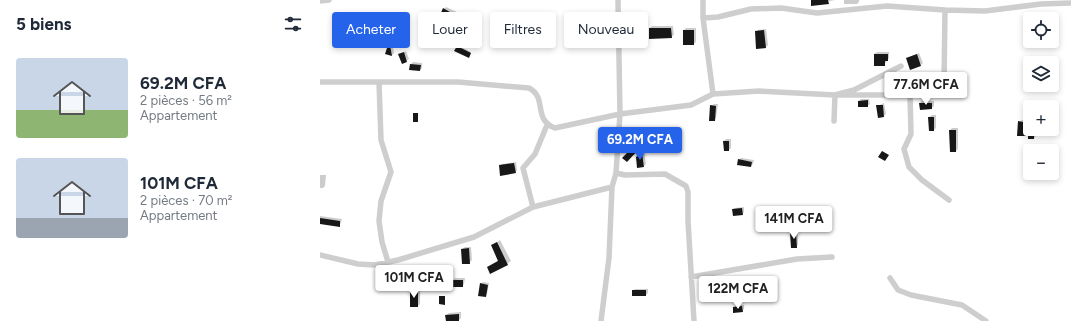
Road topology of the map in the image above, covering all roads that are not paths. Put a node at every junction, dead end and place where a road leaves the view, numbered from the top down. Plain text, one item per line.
1 (329, 0) edge
2 (618, 0) edge
3 (703, 0) edge
4 (320, 2) edge
5 (1071, 4) edge
6 (946, 10) junction
7 (703, 18) junction
8 (901, 66) dead end
9 (320, 82) edge
10 (379, 82) junction
11 (713, 94) junction
12 (835, 95) junction
13 (910, 95) junction
14 (620, 114) junction
15 (834, 121) dead end
16 (547, 125) junction
17 (616, 173) junction
18 (612, 187) junction
19 (949, 200) dead end
20 (534, 207) junction
21 (320, 255) edge
22 (832, 257) dead end
23 (388, 262) junction
24 (691, 277) junction
25 (890, 278) dead end
26 (601, 321) edge
27 (694, 321) edge
28 (986, 321) edge

1 - 4 street
2 - 14 street
3 - 7 street
5 - 6 street
6 - 7 street
6 - 13 street
7 - 11 street
8 - 12 street
9 - 10 street
10 - 16 street
10 - 23 street
11 - 12 street
11 - 14 street
12 - 13 street
12 - 15 street
13 - 19 street
14 - 16 street
14 - 17 street
16 - 20 street
17 - 18 street
17 - 24 street
18 - 20 street
18 - 26 street
20 - 23 street
21 - 23 street
22 - 24 street
24 - 27 street
25 - 28 street

